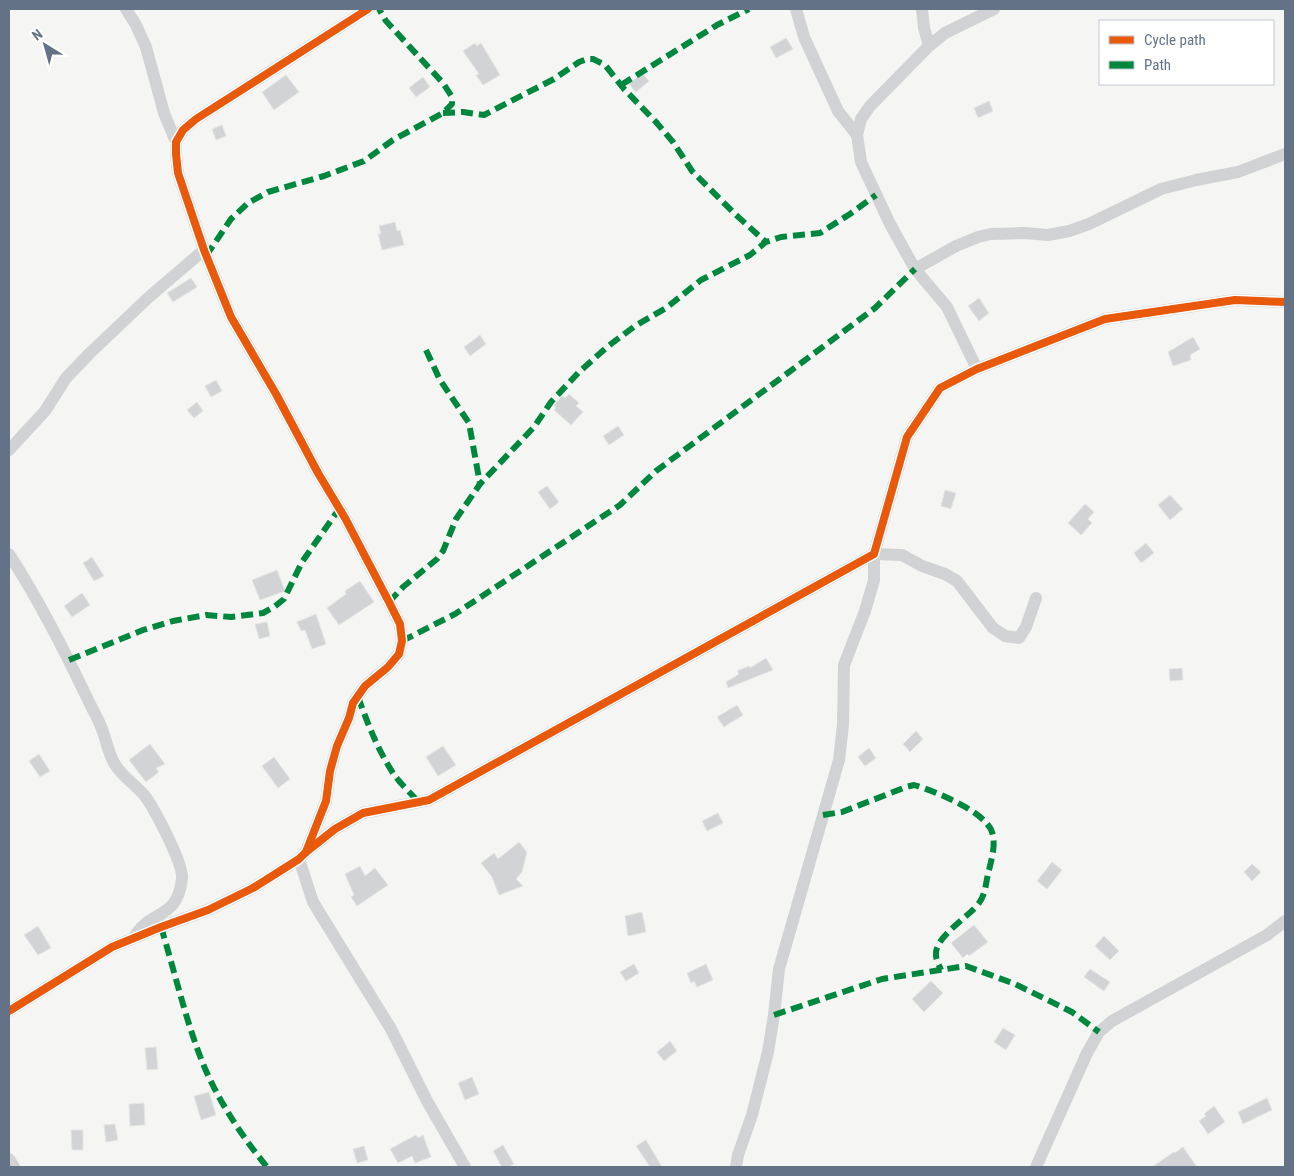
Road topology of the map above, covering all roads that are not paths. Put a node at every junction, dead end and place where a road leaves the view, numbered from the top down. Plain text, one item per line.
1 (126, 9) edge
2 (368, 9) edge
3 (796, 9) edge
4 (922, 9) edge
5 (994, 9) edge
6 (929, 46) junction
7 (857, 135) junction
8 (176, 142) junction
9 (1285, 154) edge
10 (204, 250) junction
11 (915, 269) junction
12 (1285, 302) edge
13 (977, 369) junction
14 (9, 450) edge
15 (9, 554) edge
16 (874, 554) junction
17 (1036, 598) dead end
18 (303, 855) junction
19 (1285, 921) edge
20 (133, 938) junction
21 (9, 1011) edge
22 (9, 1159) edge
23 (14, 1167) edge
24 (465, 1167) edge
25 (736, 1167) edge
26 (1036, 1167) edge

1 - 8 street
2 - 8 street
3 - 7 street
4 - 6 street
5 - 6 street
6 - 7 street
7 - 11 street
8 - 10 street
9 - 11 street
10 - 14 street
10 - 18 street
11 - 13 street
12 - 13 street
13 - 16 street
15 - 20 street
16 - 17 street
16 - 18 street
16 - 25 street
18 - 20 street
18 - 24 street
19 - 26 street
20 - 21 street
22 - 23 street

